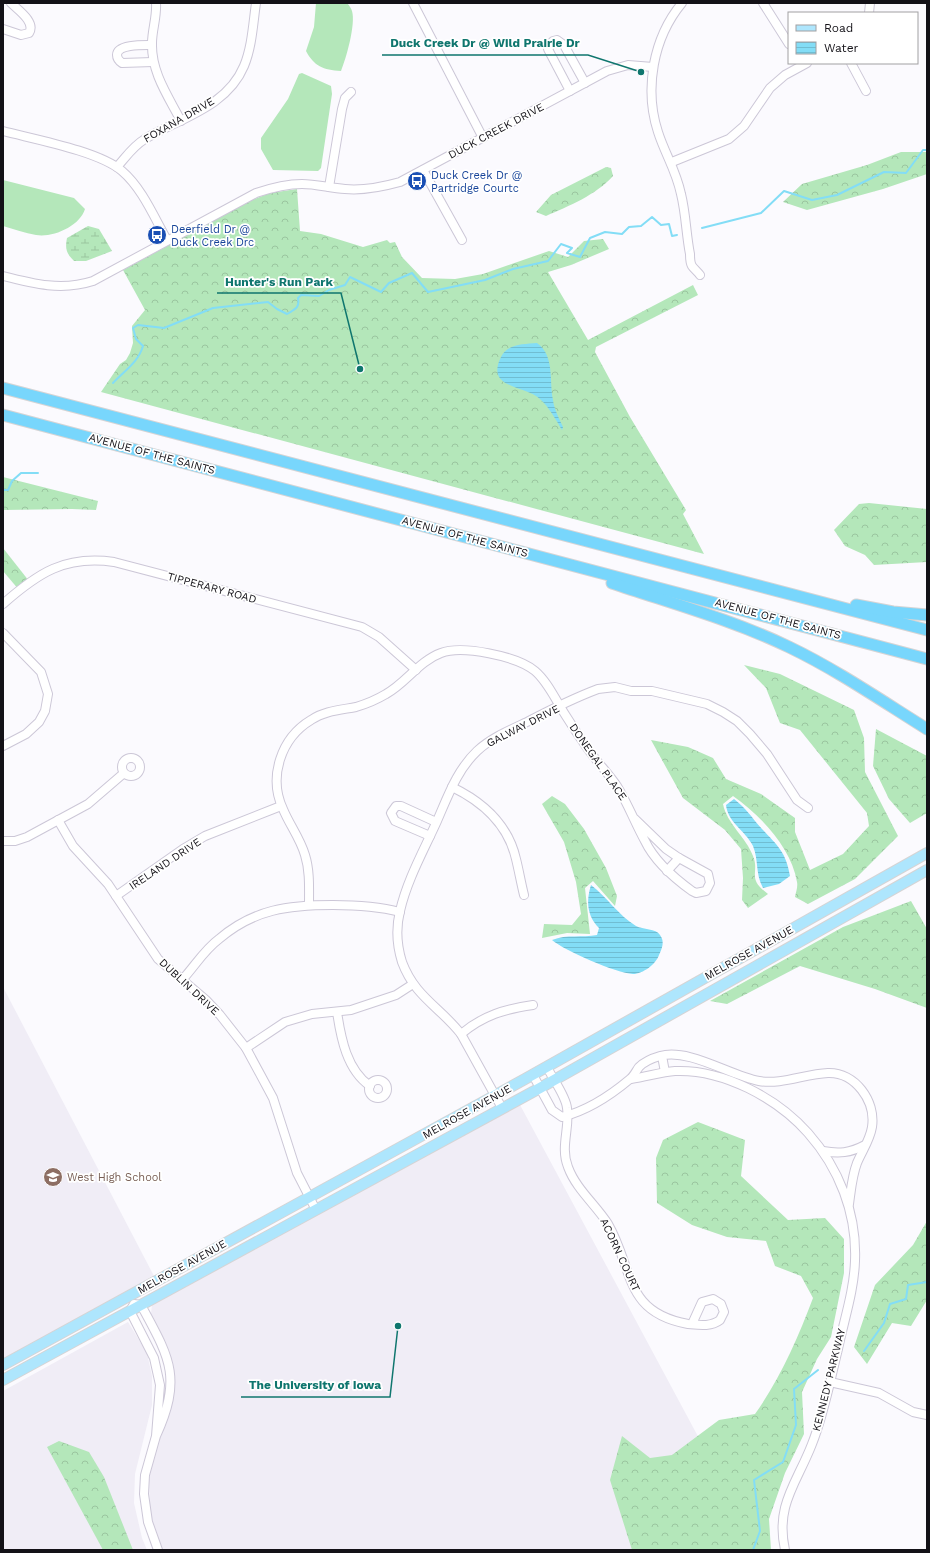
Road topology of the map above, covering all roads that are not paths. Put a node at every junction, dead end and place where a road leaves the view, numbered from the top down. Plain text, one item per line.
1 (11, 3) edge
2 (156, 3) edge
3 (256, 3) edge
4 (412, 3) edge
5 (682, 3) edge
6 (763, 3) edge
7 (3, 29) edge
8 (788, 42) edge
9 (152, 45) junction
10 (153, 62) junction
11 (802, 64) edge
12 (852, 64) edge
13 (653, 67) junction
14 (585, 83) junction
15 (570, 91) junction
16 (351, 92) dead end
17 (866, 92) dead end
18 (181, 121) junction
19 (3, 131) edge
20 (482, 138) junction
21 (672, 162) junction
22 (117, 167) junction
23 (423, 170) junction
24 (329, 187) junction
25 (167, 240) junction
26 (462, 240) dead end
27 (700, 275) dead end
28 (3, 276) edge
29 (3, 388) edge
30 (3, 415) edge
31 (624, 551) junction
32 (534, 556) junction
33 (3, 604) edge
34 (927, 615) edge
35 (927, 630) edge
36 (3, 633) edge
37 (927, 658) edge
38 (416, 670) junction
39 (560, 706) junction
40 (927, 729) edge
41 (3, 746) edge
42 (124, 773) dead end
43 (452, 787) junction
44 (281, 806) junction
45 (808, 808) dead end
46 (635, 819) junction
47 (58, 820) junction
48 (436, 822) junction
49 (430, 836) junction
50 (3, 841) edge
51 (923, 855) edge
52 (679, 858) junction
53 (667, 871) junction
54 (927, 871) edge
55 (524, 895) dead end
56 (116, 896) junction
57 (309, 905) junction
58 (400, 912) junction
59 (182, 980) junction
60 (413, 984) junction
61 (533, 1005) dead end
62 (337, 1012) junction
63 (461, 1034) junction
64 (246, 1048) junction
65 (662, 1056) junction
66 (547, 1067) junction
67 (665, 1072) junction
68 (533, 1075) junction
69 (745, 1077) junction
70 (631, 1078) junction
71 (554, 1080) junction
72 (370, 1086) dead end
73 (743, 1086) junction
74 (540, 1088) junction
75 (495, 1096) junction
76 (502, 1108) junction
77 (568, 1116) junction
78 (865, 1145) junction
79 (823, 1151) junction
80 (310, 1198) junction
81 (849, 1205) junction
82 (316, 1210) junction
83 (141, 1305) junction
84 (130, 1311) junction
85 (692, 1324) dead end
86 (3, 1365) edge
87 (3, 1380) edge
88 (830, 1382) junction
89 (927, 1415) edge
90 (156, 1436) junction
91 (158, 1550) edge
92 (785, 1550) edge

1 - 7 street
2 - 9 street
3 - 18 street, FOXANA DRIVE
4 - 20 street
5 - 13 street
6 - 8 street
9 - 10 street
9 - 10 street
10 - 18 street
11 - 21 street
12 - 17 street
13 - 14 street, DUCK CREEK DRIVE
13 - 21 street
14 - 15 street, DUCK CREEK DRIVE
14 - 15 street
15 - 20 street, DUCK CREEK DRIVE
16 - 24 street
18 - 22 street, FOXANA DRIVE
19 - 22 street
20 - 23 street, DUCK CREEK DRIVE
21 - 27 street
22 - 25 street
23 - 24 street, DUCK CREEK DRIVE
23 - 26 street
24 - 25 street, DUCK CREEK DRIVE
25 - 28 street, DUCK CREEK DRIVE
29 - 31 highway
30 - 32 highway, AVENUE OF THE SAINTS
31 - 34 highway
31 - 35 highway
32 - 37 highway, AVENUE OF THE SAINTS
32 - 40 highway
33 - 38 street, TIPPERARY ROAD
36 - 41 street
38 - 39 street, DONEGAL PLACE
38 - 44 street, DONEGAL PLACE
39 - 43 street, GALWAY DRIVE
39 - 45 street, GALWAY DRIVE
39 - 46 street, DONEGAL PLACE
42 - 47 street
43 - 48 street, GALWAY DRIVE
43 - 55 street
44 - 56 street, IRELAND DRIVE
44 - 57 street, DONEGAL PLACE
46 - 52 street, DONEGAL PLACE
46 - 53 street, DONEGAL PLACE
47 - 50 street
47 - 56 street, DUBLIN DRIVE
48 - 49 street, GALWAY DRIVE
48 - 49 street
49 - 58 street, GALWAY DRIVE
51 - 54 street
51 - 66 main road, MELROSE AVENUE
52 - 53 street
52 - 53 street, DONEGAL PLACE
54 - 71 main road, MELROSE AVENUE
56 - 59 street, DUBLIN DRIVE
57 - 58 street
57 - 59 street
58 - 60 street, GALWAY DRIVE
59 - 64 street, DUBLIN DRIVE
60 - 62 street
60 - 63 street, GALWAY DRIVE
61 - 63 street
62 - 64 street
62 - 72 street
63 - 75 street, GALWAY DRIVE
64 - 80 street, DUBLIN DRIVE
65 - 67 street
65 - 69 street, KENNEDY PARKWAY
65 - 70 street, KENNEDY PARKWAY
66 - 68 main road, MELROSE AVENUE
66 - 71 street
67 - 70 street, KENNEDY PARKWAY
67 - 73 street, KENNEDY PARKWAY
68 - 74 street
68 - 75 main road, MELROSE AVENUE
69 - 73 street
69 - 78 street, KENNEDY PARKWAY
70 - 77 street, KENNEDY PARKWAY
71 - 74 main road, MELROSE AVENUE
71 - 77 street
73 - 79 street, KENNEDY PARKWAY
74 - 76 main road, MELROSE AVENUE
74 - 77 street
75 - 76 street, GALWAY DRIVE
75 - 80 main road, MELROSE AVENUE
76 - 82 main road, MELROSE AVENUE
77 - 85 street, ACORN COURT
78 - 79 street
78 - 81 street, KENNEDY PARKWAY
79 - 81 street, KENNEDY PARKWAY
80 - 82 street, DUBLIN DRIVE
80 - 86 main road, MELROSE AVENUE
81 - 88 street, KENNEDY PARKWAY
82 - 83 main road, MELROSE AVENUE
83 - 84 main road, MELROSE AVENUE
83 - 90 street
84 - 87 main road, MELROSE AVENUE
84 - 90 street
88 - 89 street
88 - 92 street, KENNEDY PARKWAY
90 - 91 street

